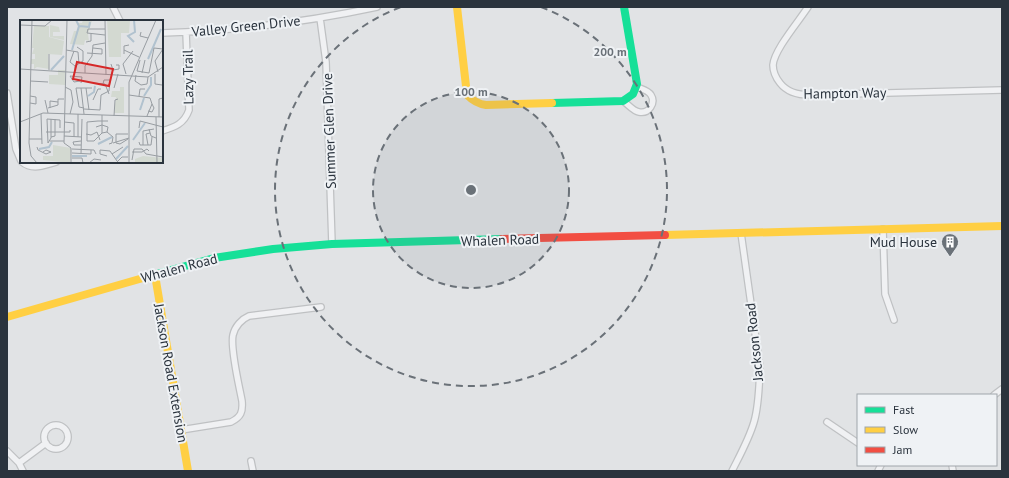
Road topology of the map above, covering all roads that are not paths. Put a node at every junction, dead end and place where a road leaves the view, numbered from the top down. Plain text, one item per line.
1 (113, 7) edge
2 (377, 7) edge
3 (457, 7) edge
4 (624, 7) edge
5 (808, 7) edge
6 (320, 18) junction
7 (120, 20) edge
8 (163, 32) edge
9 (186, 32) junction
10 (637, 87) junction
11 (1002, 90) edge
12 (7, 93) edge
13 (623, 101) junction
14 (163, 131) edge
15 (20, 157) edge
16 (25, 163) edge
17 (52, 163) edge
18 (1002, 226) edge
19 (883, 229) junction
20 (741, 233) junction
21 (332, 244) junction
22 (155, 275) junction
23 (321, 307) dead end
24 (7, 316) edge
25 (894, 320) dead end
26 (827, 422) dead end
27 (181, 430) junction
28 (857, 442) edge
29 (46, 443) junction
30 (7, 452) edge
31 (251, 462) dead end
32 (19, 463) junction
33 (23, 471) edge
34 (188, 471) edge
35 (253, 471) edge
36 (732, 471) edge

1 - 7 street
2 - 6 street, Valley Green Drive
3 - 13 street
4 - 10 street
5 - 11 street, Hampton Way
6 - 9 street, Valley Green Drive
6 - 21 street, Summer Glen Drive
8 - 9 street, Valley Green Drive
9 - 14 street, Lazy Trail
10 - 13 street
10 - 13 street
12 - 15 street
16 - 17 street
18 - 19 street, Whalen Road
19 - 20 street, Whalen Road
19 - 25 street
20 - 21 street, Whalen Road
20 - 36 street, Jackson Road
21 - 22 street, Whalen Road
22 - 24 street, Whalen Road
22 - 27 street, Jackson Road Extension
23 - 27 street
26 - 28 street
27 - 34 street, Jackson Road Extension
29 - 29 street
29 - 32 street
30 - 32 street
31 - 35 street
32 - 33 street

